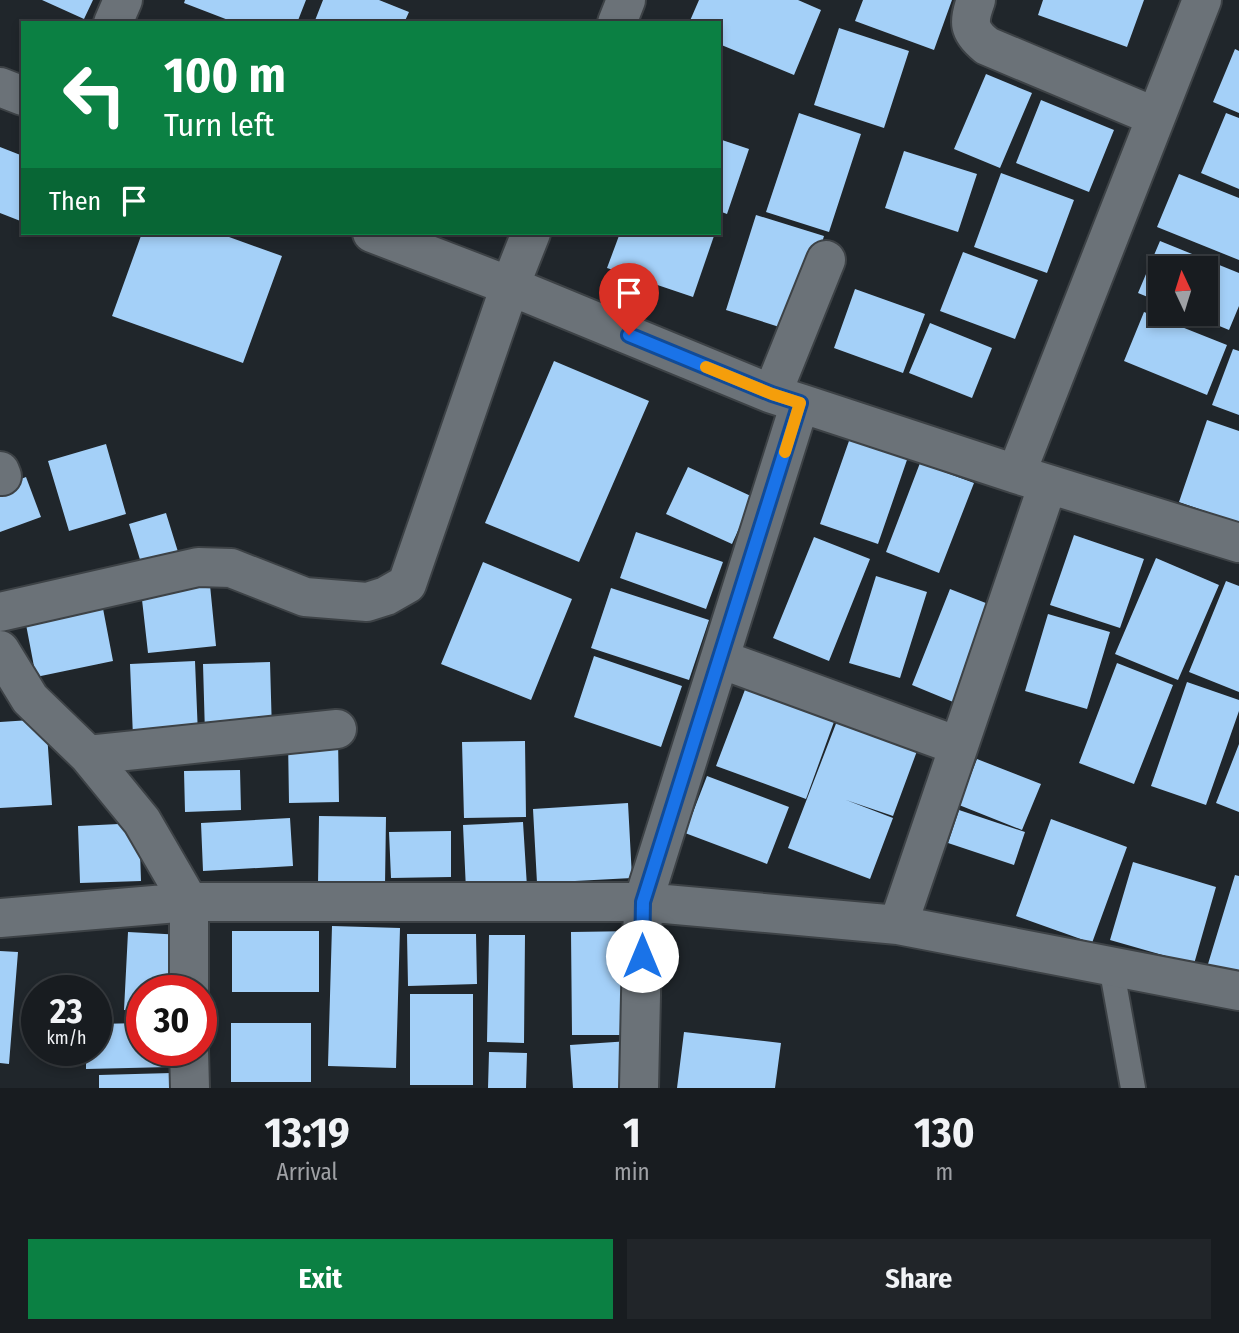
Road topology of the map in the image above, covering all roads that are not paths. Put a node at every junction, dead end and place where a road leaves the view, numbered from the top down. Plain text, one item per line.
1 (123, 0) edge
2 (626, 0) edge
3 (976, 0) edge
4 (1202, 0) edge
5 (114, 21) edge
6 (618, 21) edge
7 (0, 87) edge
8 (21, 95) edge
9 (1156, 117) junction
10 (377, 235) edge
11 (530, 235) edge
12 (826, 260) dead end
13 (510, 286) junction
14 (786, 399) junction
15 (1032, 479) junction
16 (1239, 543) edge
17 (0, 612) edge
18 (0, 650) edge
19 (720, 659) junction
20 (15, 700) edge
21 (337, 729) dead end
22 (958, 746) junction
23 (88, 755) junction
24 (189, 902) junction
25 (643, 902) junction
26 (0, 918) edge
27 (898, 925) junction
28 (1111, 966) junction
29 (189, 975) edge
30 (1239, 990) edge
31 (190, 1066) edge
32 (190, 1088) edge
33 (639, 1088) edge
34 (1133, 1088) edge

1 - 5 street
2 - 6 street
3 - 9 street
4 - 9 street
7 - 8 street
9 - 15 street
10 - 13 street
11 - 13 street
12 - 14 street
13 - 14 street
13 - 17 street
14 - 15 street
14 - 19 street
15 - 16 street
15 - 22 street
18 - 20 street
19 - 22 street
19 - 25 street
20 - 23 street
21 - 23 street
22 - 27 street
23 - 24 street
24 - 25 street
24 - 26 street
24 - 29 street
25 - 27 street
25 - 33 street
27 - 28 street
28 - 30 street
28 - 34 lane
31 - 32 street

